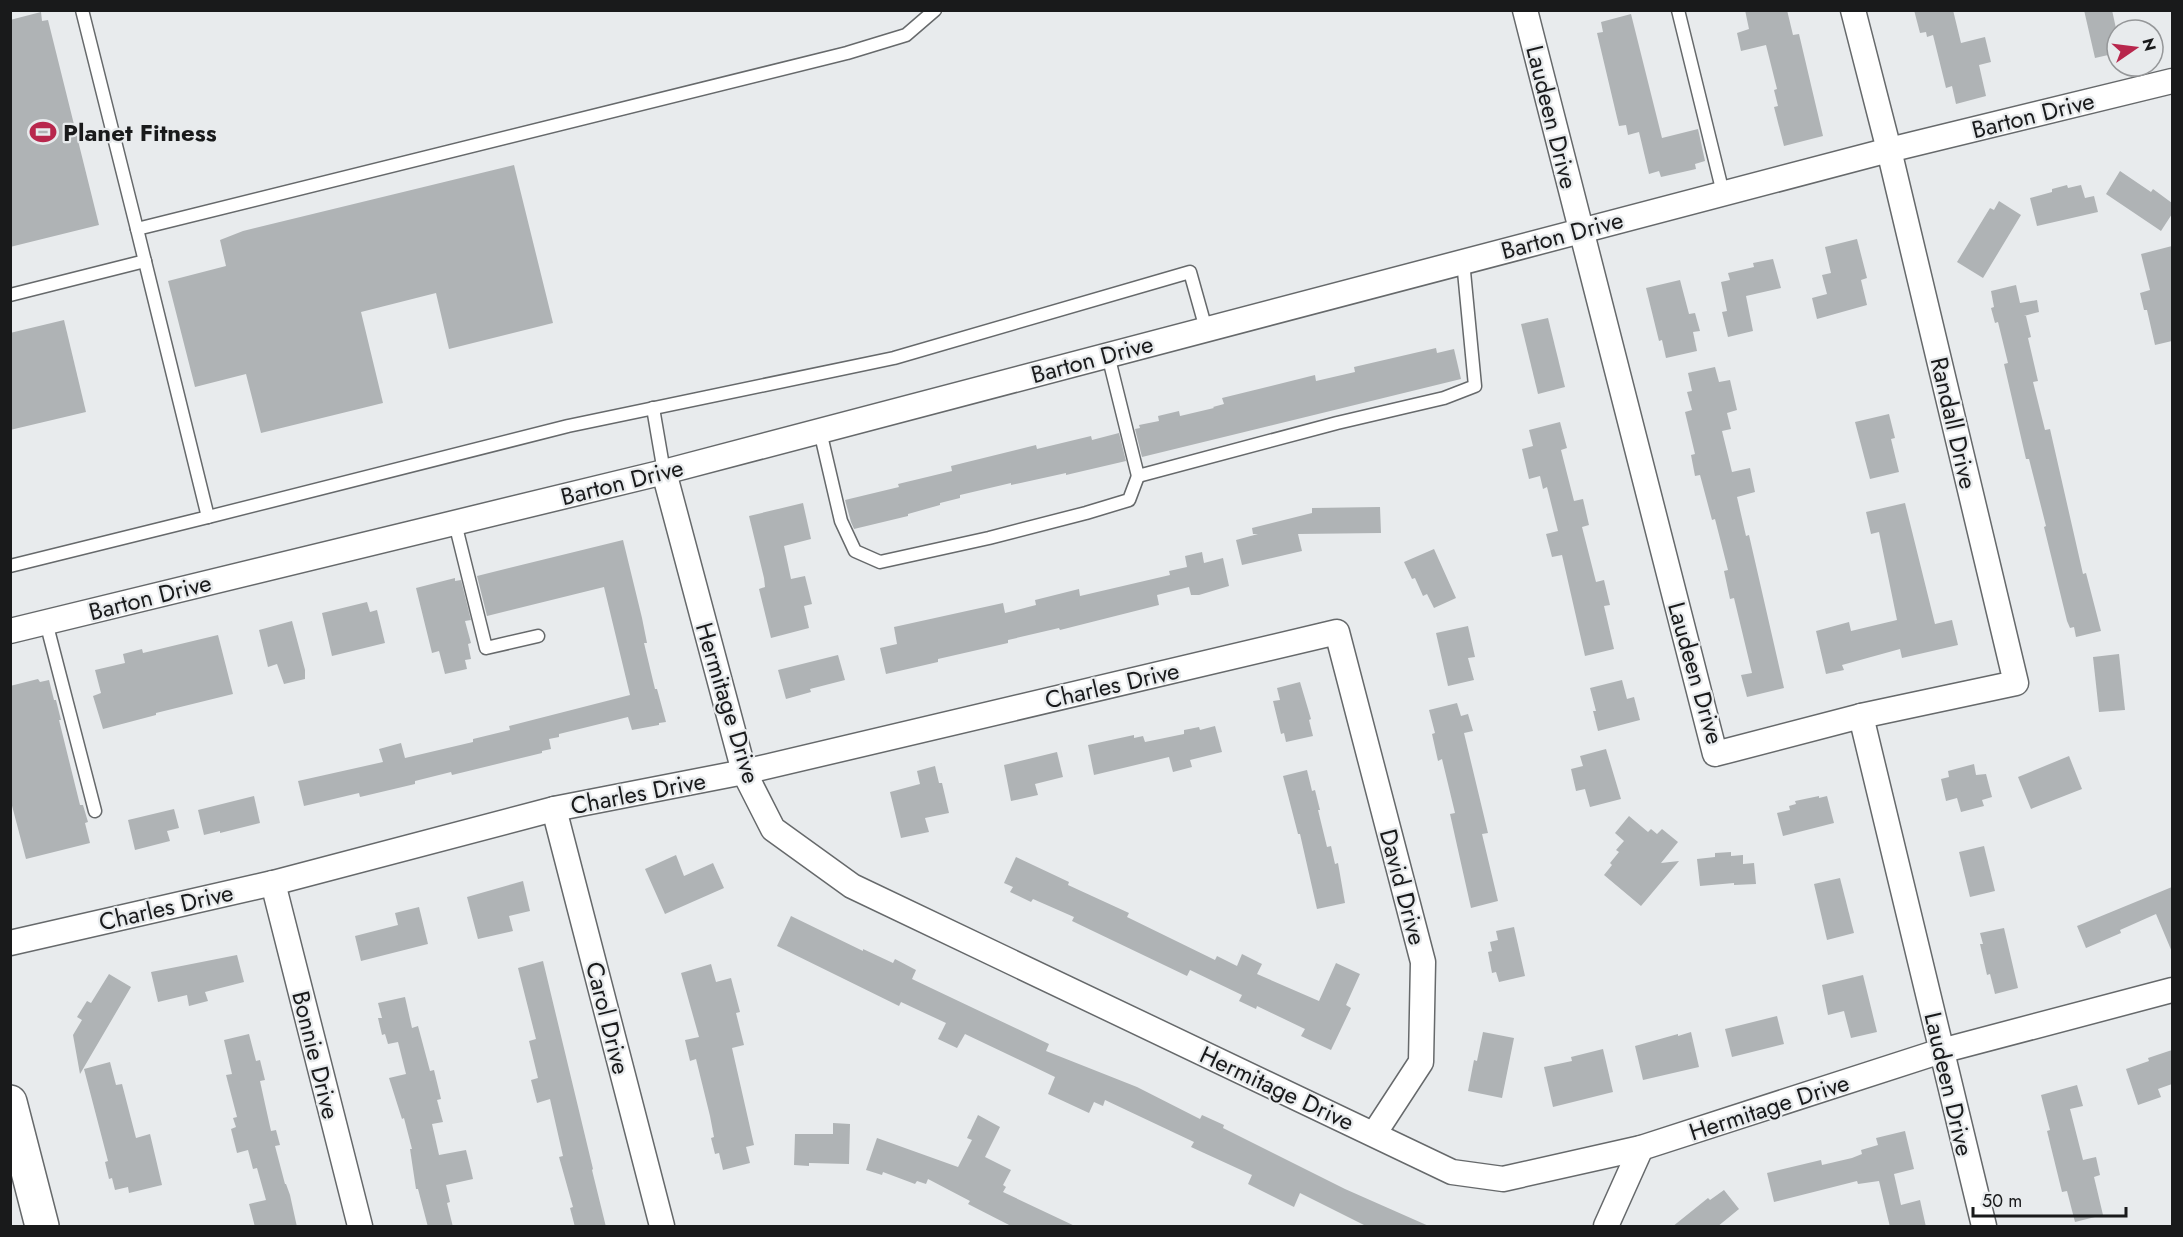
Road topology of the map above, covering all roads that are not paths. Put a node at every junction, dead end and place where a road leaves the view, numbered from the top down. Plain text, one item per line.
1 (82, 10) edge
2 (934, 10) edge
3 (1526, 10) edge
4 (1678, 10) edge
5 (1853, 10) edge
6 (2172, 81) edge
7 (1889, 150) junction
8 (1723, 193) junction
9 (137, 229) junction
10 (1580, 230) junction
11 (145, 261) junction
12 (1462, 261) junction
13 (10, 295) edge
14 (1206, 329) junction
15 (1108, 355) junction
16 (653, 408) junction
17 (820, 431) junction
18 (664, 472) junction
19 (1138, 476) junction
20 (208, 517) junction
21 (455, 523) junction
22 (10, 566) edge
23 (46, 622) junction
24 (10, 631) edge
25 (1336, 632) joint
26 (538, 636) dead end
27 (1861, 716) junction
28 (744, 772) junction
29 (554, 809) junction
30 (95, 811) dead end
31 (273, 883) junction
32 (10, 943) edge
33 (2172, 990) edge
34 (1941, 1051) junction
35 (10, 1102) edge
36 (1374, 1134) junction
37 (1641, 1148) junction
38 (42, 1227) edge
39 (360, 1227) edge
40 (662, 1227) edge
41 (1606, 1227) edge
42 (1984, 1227) edge

1 - 9 lane
2 - 9 lane
3 - 10 street, Laudeen Drive
4 - 8 lane
5 - 7 street, Randall Drive
6 - 7 street, Barton Drive
7 - 8 street, Barton Drive
7 - 27 street, Randall Drive
8 - 10 street, Barton Drive
9 - 11 lane
10 - 12 street, Barton Drive
10 - 27 street, Laudeen Drive
11 - 13 lane
11 - 20 lane
12 - 14 street, Barton Drive
12 - 19 lane
14 - 15 street, Barton Drive
14 - 16 lane
15 - 17 street, Barton Drive
15 - 19 lane
16 - 18 lane
16 - 20 lane
17 - 18 street, Barton Drive
17 - 19 lane
18 - 21 street, Barton Drive
18 - 28 street, Hermitage Drive
20 - 22 lane
21 - 23 street, Barton Drive
21 - 26 lane
23 - 24 street, Barton Drive
23 - 30 lane
25 - 28 street, Charles Drive
25 - 36 street, David Drive
27 - 34 street, Laudeen Drive
28 - 29 street, Charles Drive
28 - 36 street, Hermitage Drive
29 - 31 street, Charles Drive
29 - 40 street, Carol Drive
31 - 32 street, Charles Drive
31 - 39 street, Bonnie Drive
33 - 34 street, Hermitage Drive
34 - 37 street, Hermitage Drive
34 - 42 street, Laudeen Drive
35 - 38 main road
36 - 37 street, Hermitage Drive
37 - 41 street

